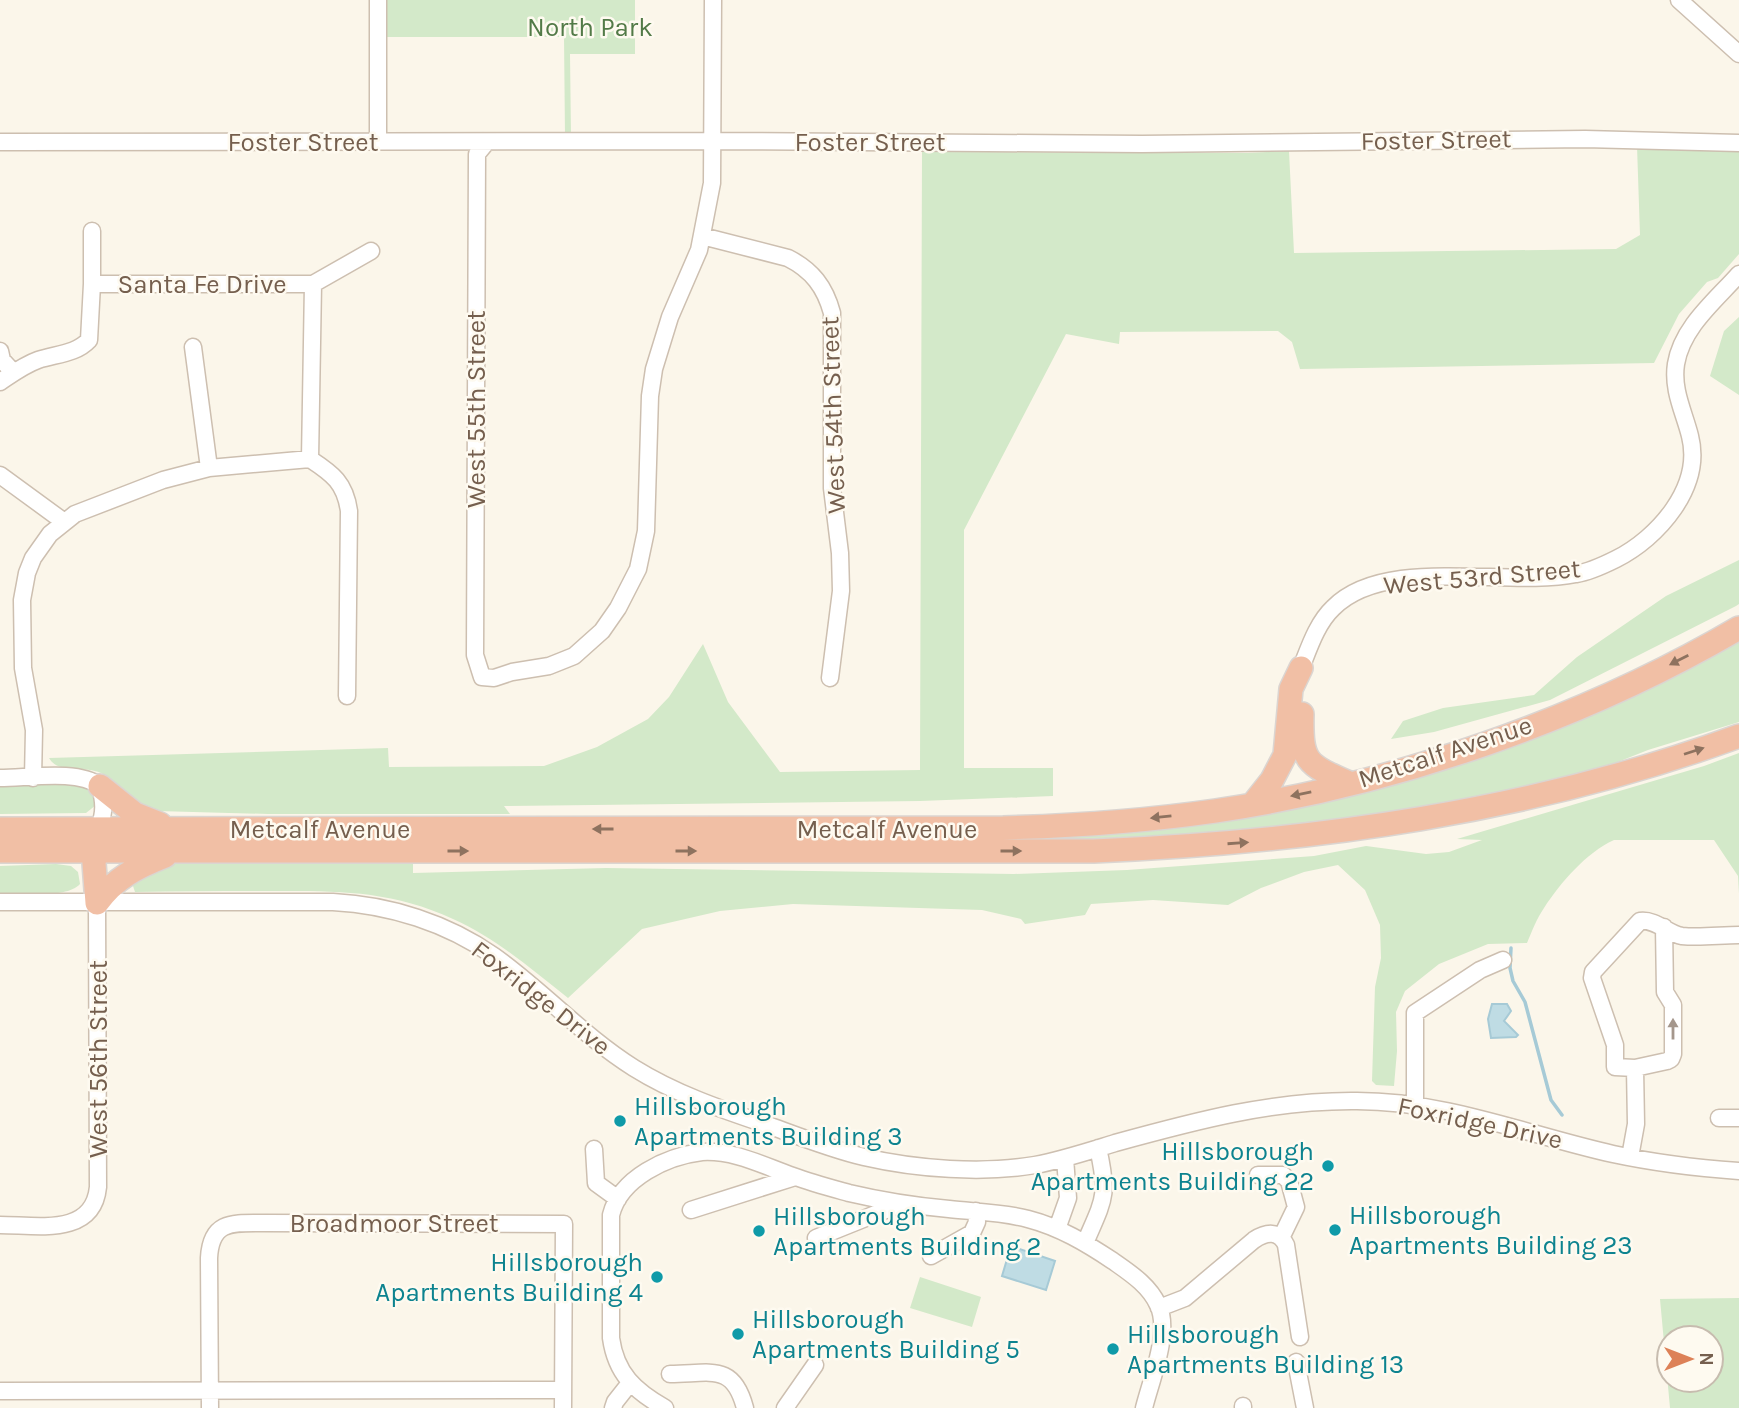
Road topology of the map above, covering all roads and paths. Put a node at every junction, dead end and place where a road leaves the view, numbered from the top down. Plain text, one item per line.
1 (378, 0) edge
2 (713, 0) edge
3 (1679, 0) edge
4 (1739, 54) edge
5 (713, 141) junction
6 (0, 142) edge
7 (378, 142) junction
8 (486, 143) junction
9 (1739, 143) edge
10 (92, 231) dead end
11 (702, 236) junction
12 (371, 251) dead end
13 (1739, 274) edge
14 (92, 284) junction
15 (313, 284) junction
16 (194, 347) dead end
17 (0, 351) edge
18 (4, 380) edge
19 (310, 459) junction
20 (209, 468) junction
21 (0, 475) edge
22 (64, 521) junction
23 (1739, 628) edge
24 (1301, 668) junction
25 (830, 678) dead end
26 (347, 696) dead end
27 (1739, 736) edge
28 (0, 778) edge
29 (33, 778) junction
30 (1349, 783) junction
31 (100, 786) junction
32 (1253, 804) junction
33 (99, 827) junction
34 (291, 828) junction
35 (0, 829) edge
36 (0, 840) edge
37 (174, 840) junction
38 (0, 851) edge
39 (96, 852) junction
40 (0, 902) edge
41 (97, 903) junction
42 (1664, 927) junction
43 (1739, 935) edge
44 (1503, 960) dead end
45 (1635, 1068) junction
46 (1415, 1105) junction
47 (1719, 1118) dead end
48 (1739, 1118) edge
49 (1098, 1148) junction
50 (594, 1149) dead end
51 (1630, 1157) junction
52 (1065, 1158) junction
53 (1739, 1171) edge
54 (1258, 1175) dead end
55 (795, 1177) junction
56 (618, 1199) junction
57 (901, 1205) junction
58 (691, 1210) dead end
59 (976, 1212) junction
60 (0, 1225) edge
61 (1058, 1229) junction
62 (816, 1238) dead end
63 (1282, 1238) junction
64 (1085, 1243) junction
65 (931, 1256) dead end
66 (1159, 1308) junction
67 (1300, 1337) dead end
68 (1296, 1362) dead end
69 (815, 1365) dead end
70 (670, 1374) dead end
71 (630, 1383) junction
72 (564, 1390) junction
73 (0, 1391) edge
74 (210, 1391) junction
75 (211, 1408) edge
76 (563, 1408) edge
77 (613, 1408) edge
78 (665, 1408) edge
79 (745, 1408) edge
80 (785, 1408) edge
81 (1144, 1408) edge
82 (1305, 1408) edge

1 - 7 street
2 - 5 street
3 - 4 street
5 - 8 street, Foster Street
5 - 9 street, Foster Street
5 - 11 street
6 - 7 street, Foster Street
7 - 8 street, Foster Street
8 - 11 street, West 55th Street
10 - 14 street
11 - 25 street, West 54th Street
12 - 15 street
13 - 24 street, West 53rd Street
14 - 15 street, Santa Fe Drive
14 - 18 street
15 - 19 street
16 - 20 street
17 - 18 street
19 - 20 street
19 - 26 street
20 - 22 street
21 - 22 street
22 - 29 street
23 -> 30 highway, Metcalf Avenue
24 - 30 highway
24 - 32 highway
37 -> 27 highway, Metcalf Avenue
28 - 29 street
29 - 31 street
30 -> 32 highway, Metcalf Avenue
31 - 33 street
31 - 37 highway
32 -> 34 highway, Metcalf Avenue
33 - 35 highway, Metcalf Avenue
33 - 36 highway
33 - 37 highway, Metcalf Avenue
34 - 37 highway, Metcalf Avenue
34 - 39 highway
37 - 39 highway, Metcalf Avenue
37 - 41 highway
38 - 39 highway, Metcalf Avenue
39 - 41 highway
40 - 41 street, Foxridge Drive
41 - 52 street, Foxridge Drive
41 - 60 street, West 56th Street
42 - 43 street
45 -> 42 street
42 - 45 street
44 - 46 street
45 - 51 street
46 - 49 street, Foxridge Drive
46 - 51 street, Foxridge Drive
47 - 48 street
49 - 52 street, Foxridge Drive
49 - 64 street
50 - 56 street
51 - 53 street, Foxridge Drive
52 - 61 street
54 - 63 street
55 - 56 street
55 - 57 street
55 - 58 street
56 - 71 street
57 - 59 street
57 - 62 street
59 - 61 street
59 - 65 street
61 - 64 street
63 - 66 street
63 - 67 street
64 - 66 street
66 - 81 street
68 - 82 street
69 - 80 street
70 - 79 street
71 - 77 street
71 - 78 street
72 - 74 street
72 - 74 street, Broadmoor Street
72 - 76 street
73 - 74 street
74 - 75 street

